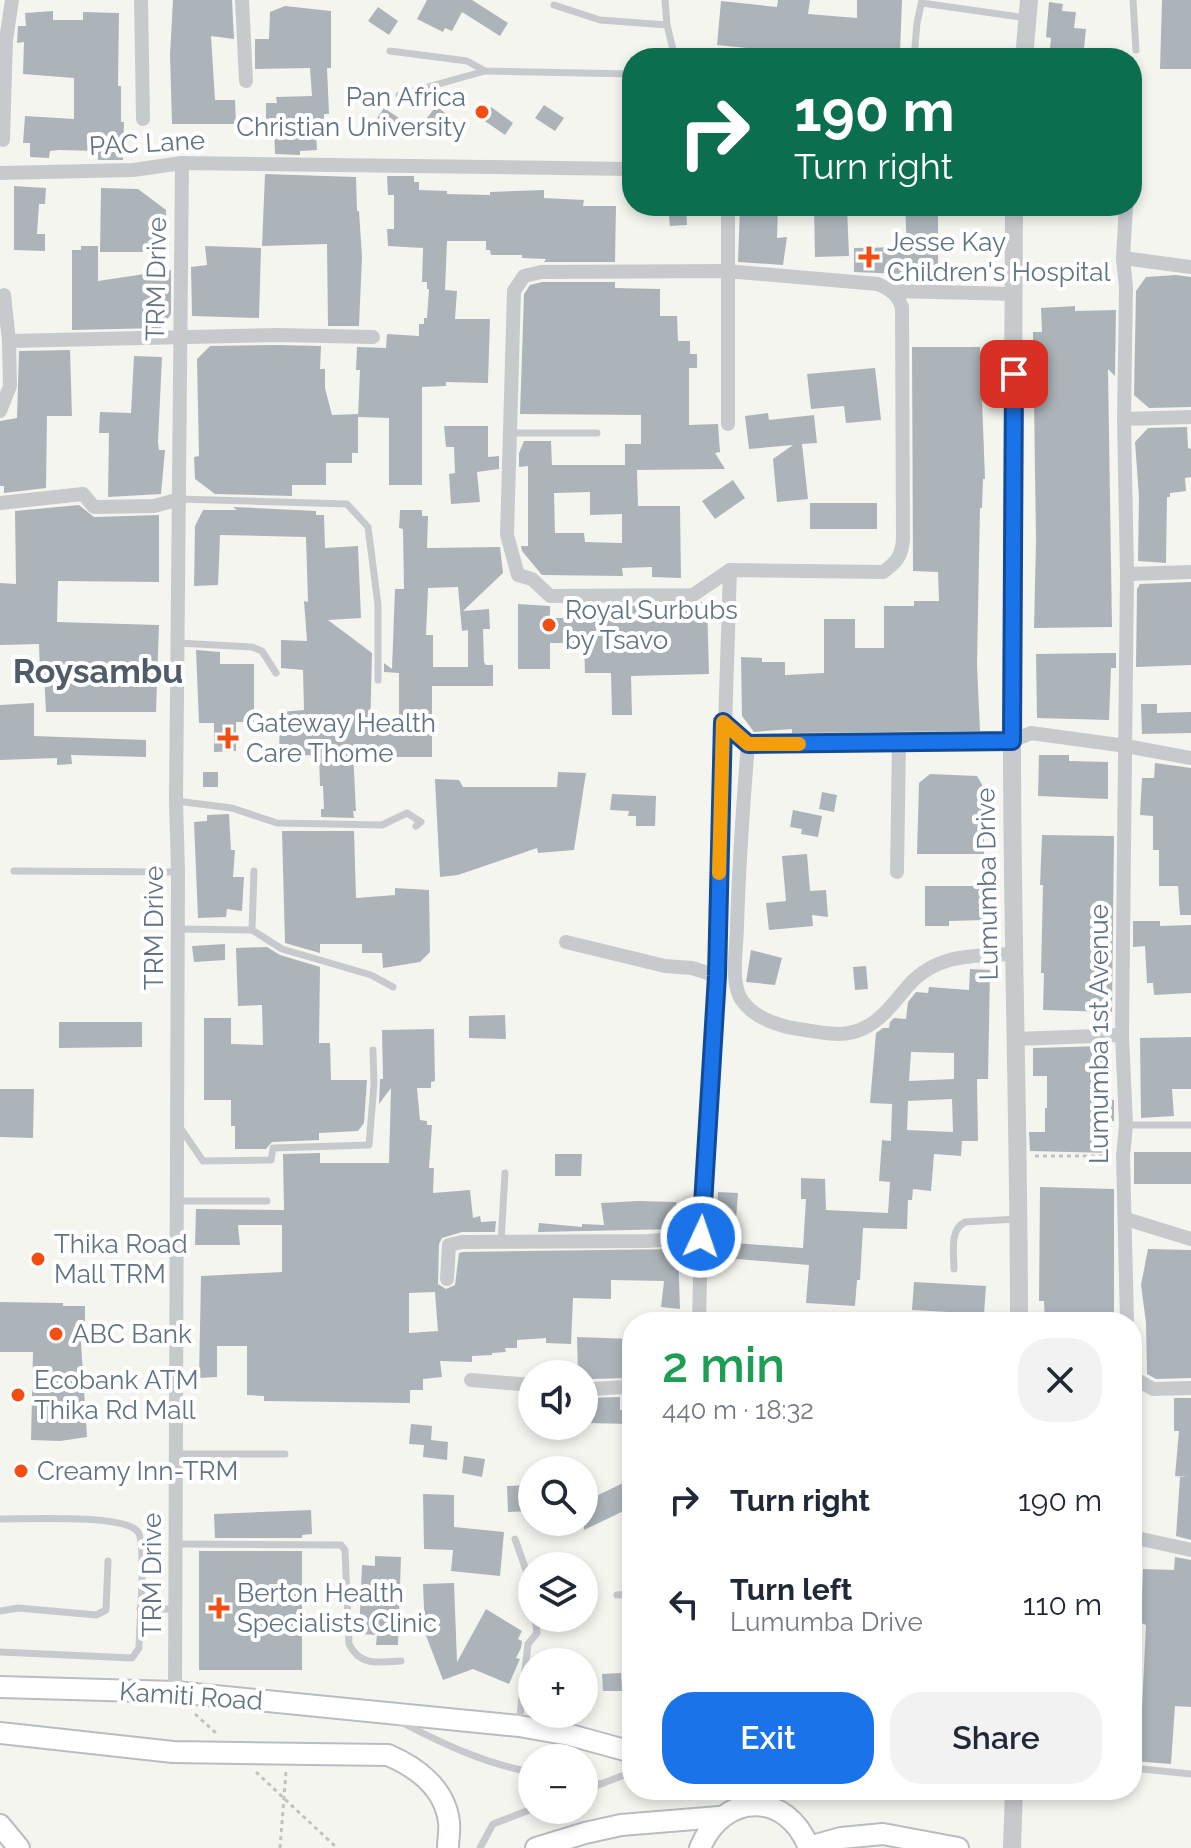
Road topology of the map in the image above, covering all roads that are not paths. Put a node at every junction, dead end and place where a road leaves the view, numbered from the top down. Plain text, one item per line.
1 (12, 0) edge
2 (141, 0) edge
3 (242, 0) edge
4 (665, 0) edge
5 (1133, 0) edge
6 (922, 1) edge
7 (554, 5) dead end
8 (1029, 9) edge
9 (667, 25) junction
10 (672, 48) edge
11 (915, 48) edge
12 (1025, 48) edge
13 (1136, 48) edge
14 (390, 51) dead end
15 (485, 71) junction
16 (622, 74) edge
17 (246, 81) dead end
18 (399, 95) dead end
19 (143, 119) dead end
20 (3, 140) dead end
21 (182, 163) junction
22 (622, 169) edge
23 (0, 173) edge
24 (728, 216) edge
25 (1014, 216) edge
26 (1125, 216) edge
27 (1123, 258) junction
28 (1191, 267) edge
29 (726, 271) junction
30 (1014, 286) junction
31 (894, 291) junction
32 (4, 295) dead end
33 (179, 337) junction
34 (373, 337) dead end
35 (9, 341) junction
36 (5, 386) edge
37 (0, 411) edge
38 (1191, 417) edge
39 (1124, 419) junction
40 (728, 424) dead end
41 (509, 433) junction
42 (597, 433) dead end
43 (180, 499) junction
44 (0, 503) edge
45 (730, 570) junction
46 (1191, 572) edge
47 (1127, 574) junction
48 (178, 643) junction
49 (276, 673) dead end
50 (378, 680) dead end
51 (723, 722) junction
52 (1012, 741) junction
53 (899, 743) junction
54 (748, 744) junction
55 (1126, 746) junction
56 (1191, 758) edge
57 (176, 801) junction
58 (416, 826) dead end
59 (14, 871) dead end
60 (254, 871) dead end
61 (178, 872) junction
62 (897, 872) dead end
63 (178, 929) junction
64 (252, 930) junction
65 (566, 942) dead end
66 (1014, 954) junction
67 (717, 976) junction
68 (393, 987) dead end
69 (1122, 1035) junction
70 (1014, 1039) junction
71 (373, 1050) dead end
72 (178, 1124) junction
73 (1126, 1125) junction
74 (1191, 1125) edge
75 (505, 1173) dead end
76 (178, 1201) junction
77 (267, 1201) dead end
78 (1019, 1219) junction
79 (1126, 1219) junction
80 (701, 1237) junction
81 (1191, 1239) edge
82 (501, 1242) junction
83 (954, 1269) dead end
84 (447, 1279) dead end
85 (699, 1312) edge
86 (1019, 1312) edge
87 (1127, 1312) edge
88 (471, 1380) dead end
89 (1142, 1383) edge
90 (518, 1384) edge
91 (622, 1386) edge
92 (1191, 1388) edge
93 (598, 1390) edge
94 (176, 1454) junction
95 (285, 1454) dead end
96 (0, 1519) edge
97 (515, 1539) dead end
98 (1142, 1539) edge
99 (176, 1544) junction
100 (1191, 1550) edge
101 (520, 1552) edge
102 (108, 1561) dead end
103 (617, 1595) dead end
104 (622, 1595) edge
105 (140, 1609) junction
106 (175, 1609) junction
107 (0, 1611) edge
108 (0, 1652) edge
109 (401, 1661) dead end
110 (0, 1687) edge
111 (185, 1693) junction
112 (382, 1713) junction
113 (518, 1726) edge
114 (530, 1728) edge
115 (0, 1733) edge
116 (622, 1749) edge
117 (518, 1768) edge
118 (1142, 1769) edge
119 (1191, 1774) edge
120 (622, 1776) edge
121 (598, 1783) edge
122 (601, 1784) junction
123 (598, 1785) edge
124 (747, 1800) edge
125 (1014, 1800) edge
126 (754, 1805) junction
127 (518, 1814) edge
128 (719, 1817) junction
129 (0, 1825) edge
130 (809, 1847) edge
131 (19, 1848) edge
132 (448, 1848) edge
133 (480, 1848) edge
134 (536, 1848) edge
135 (700, 1848) edge
136 (958, 1848) edge
137 (1012, 1848) edge

1 - 20 street
2 - 19 street
3 - 17 street
4 - 9 lane
5 - 13 lane
6 - 8 lane
6 - 11 lane
7 - 9 lane
8 - 12 street
9 - 10 lane
14 - 15 lane
15 - 16 lane
15 - 18 lane
21 - 22 street, PAC Lane
21 - 23 street, PAC Lane
21 - 33 street, TRM Drive
24 - 29 street
25 - 30 street, Lumumba Drive
26 - 27 street, Lumumba 1st Avenue
27 - 28 street
27 - 39 street, Lumumba 1st Avenue
29 - 31 street
29 - 40 street
29 - 41 street
30 - 31 street
30 - 52 street, Lumumba Drive
31 - 45 street
32 - 35 street
33 - 34 street
33 - 35 street
33 - 43 street, TRM Drive
35 - 36 street
36 - 37 street
38 - 39 street
39 - 47 street, Lumumba 1st Avenue
41 - 42 lane
41 - 45 street
43 - 44 street
43 - 48 street, TRM Drive
43 - 50 lane
45 - 51 street
46 - 47 street
47 - 55 street, Lumumba 1st Avenue
48 - 49 lane
48 - 57 street, TRM Drive
51 - 54 street
51 - 67 street
52 - 53 street
52 - 55 street
52 - 66 street, Lumumba Drive
53 - 54 street
53 - 62 street
54 - 66 street
55 - 56 street
55 - 69 street, Lumumba 1st Avenue
57 - 58 lane
57 - 61 street, TRM Drive
59 - 61 lane
60 - 64 lane
61 - 63 street, TRM Drive
63 - 64 lane
63 - 72 street, TRM Drive
64 - 68 lane
65 - 67 street
66 - 70 street, Lumumba Drive
67 - 80 street
69 - 70 street
69 - 73 street, Lumumba 1st Avenue
70 - 78 street, Lumumba Drive
71 - 72 lane
72 - 76 street, TRM Drive
73 - 74 lane
73 - 79 street, Lumumba 1st Avenue
75 - 82 lane
76 - 77 lane
76 - 94 street, TRM Drive
78 - 83 lane
78 - 86 street, Lumumba Drive
79 - 81 street
79 - 87 street, Lumumba 1st Avenue
80 - 82 street
80 - 85 street
82 - 84 street
88 - 90 street
89 - 92 street
91 - 93 street
94 - 95 lane
94 - 99 street, TRM Drive
96 - 105 lane
97 - 101 lane
98 - 100 street
99 - 106 street, TRM Drive
99 - 109 lane
102 - 107 lane
103 - 104 lane
105 - 106 lane
105 - 108 lane
106 - 111 street, TRM Drive
110 - 111 main road, Kamiti Road
111 - 112 main road, Kamiti Road
112 - 113 main road, Kamiti Road
112 - 117 lane, Kamiti Road
114 - 116 main road, Kamiti Road
115 - 132 main road
118 - 119 lane
120 - 122 lane
121 - 122 lane
122 - 123 lane
124 - 126 main road
125 - 137 street
126 - 128 main road
126 - 130 main road
127 - 133 lane
128 - 134 main road
128 - 135 main road
129 - 131 main road
130 - 136 main road

